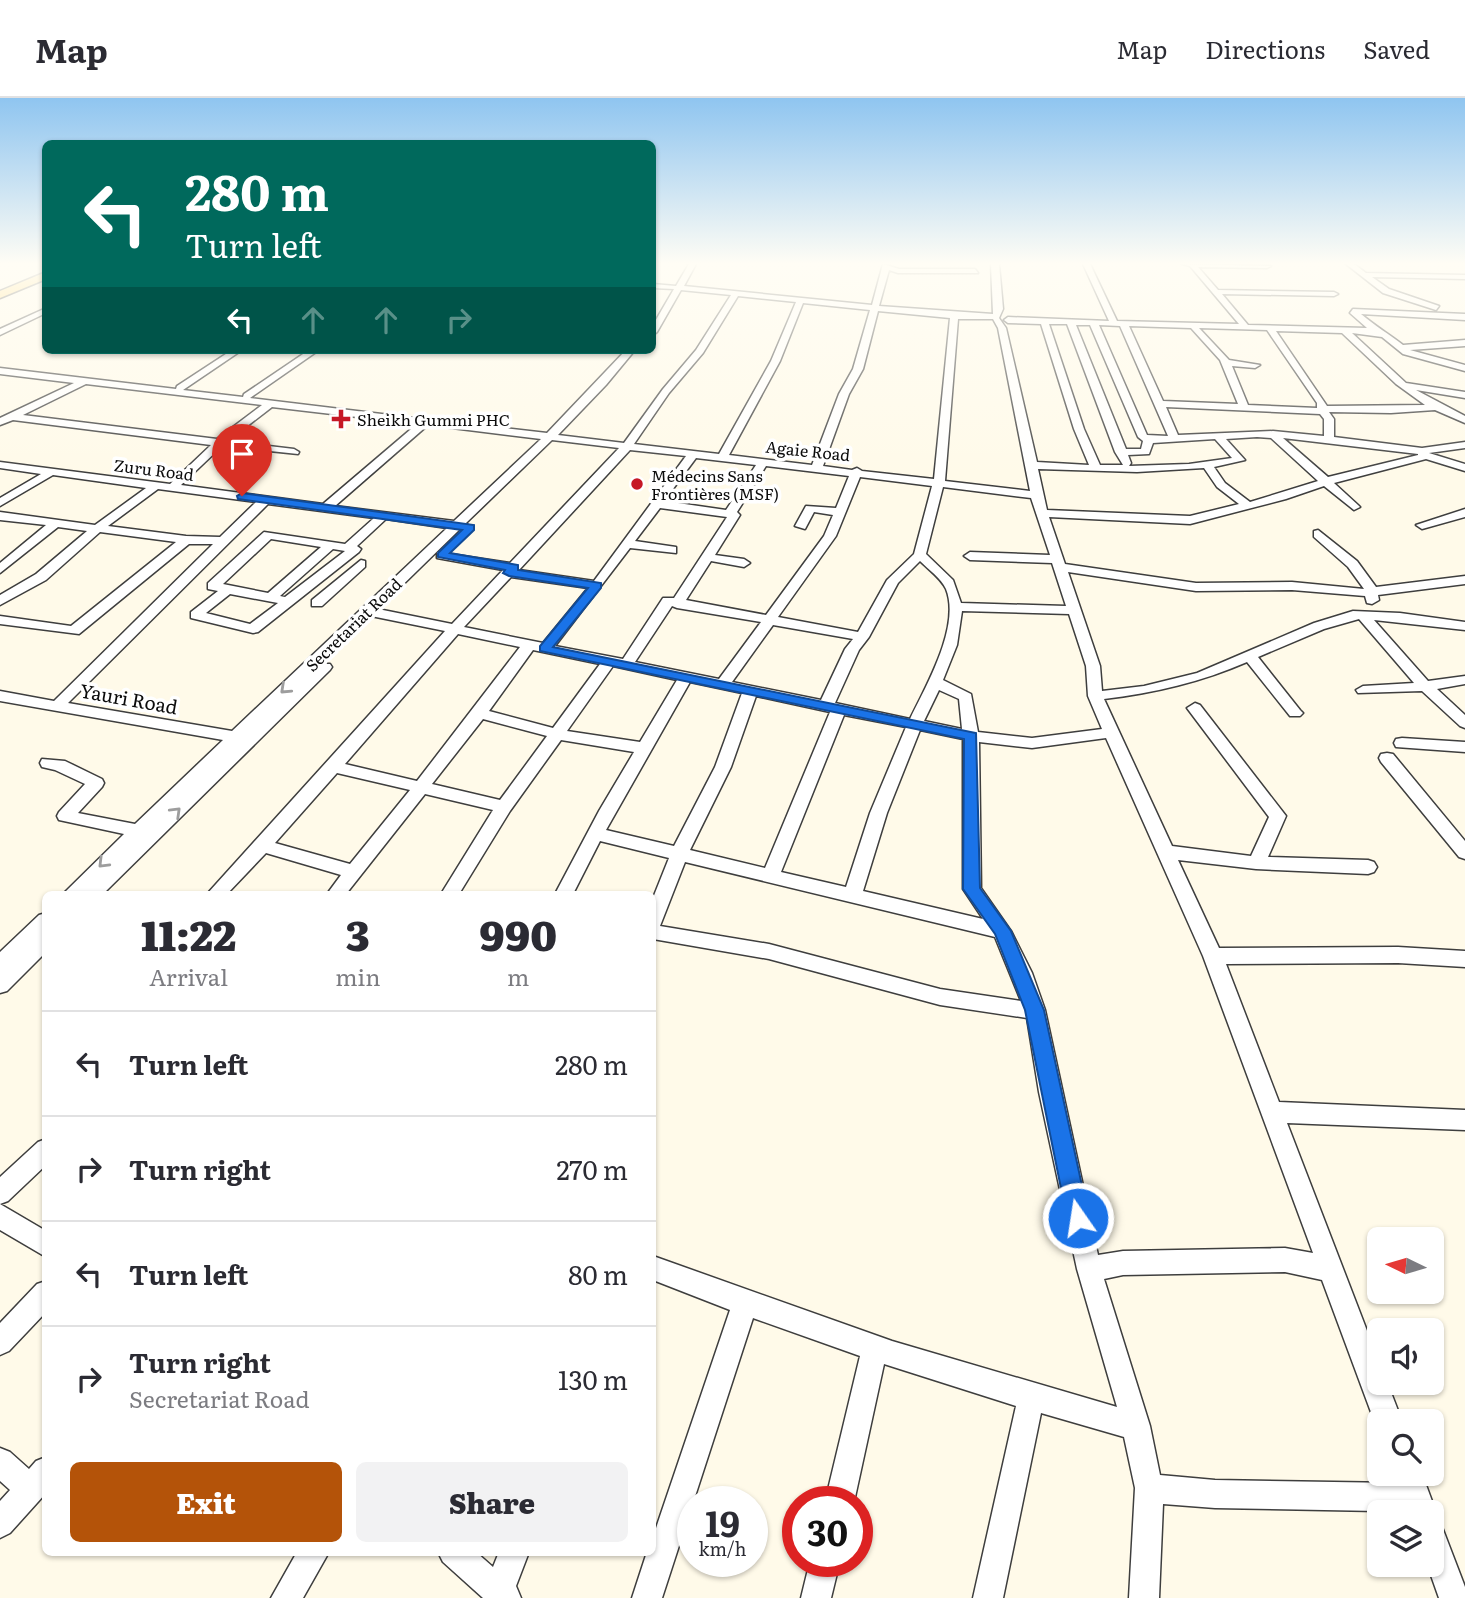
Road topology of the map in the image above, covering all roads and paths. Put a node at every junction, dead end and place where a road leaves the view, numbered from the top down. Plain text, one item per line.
1 (711, 334) edge
2 (789, 334) edge
3 (868, 334) edge
4 (952, 334) edge
5 (1005, 334) edge
6 (1051, 334) edge
7 (1073, 334) edge
8 (1098, 334) edge
9 (1125, 334) edge
10 (1199, 334) edge
11 (1274, 334) edge
12 (1348, 334) edge
13 (1382, 334) edge
14 (1465, 342) edge
15 (1400, 349) junction
16 (232, 354) edge
17 (309, 354) edge
18 (628, 354) edge
19 (638, 354) edge
20 (1227, 363) junction
21 (1255, 365) dead end
22 (1465, 368) edge
23 (0, 369) edge
24 (88, 380) junction
25 (1404, 385) junction
26 (180, 388) junction
27 (1082, 393) junction
28 (1465, 395) edge
29 (247, 396) junction
30 (271, 402) junction
31 (1161, 404) junction
32 (1244, 407) junction
33 (1433, 407) junction
34 (1322, 410) junction
35 (5, 419) edge
36 (428, 420) junction
37 (1465, 420) edge
38 (1273, 434) junction
39 (560, 437) junction
40 (1219, 438) junction
41 (1175, 439) junction
42 (1329, 439) junction
43 (1149, 440) junction
44 (220, 442) junction
45 (1465, 445) edge
46 (627, 446) junction
47 (294, 452) dead end
48 (1120, 452) junction
49 (694, 453) junction
50 (1424, 453) junction
51 (723, 456) junction
52 (764, 461) junction
53 (0, 465) edge
54 (1032, 465) junction
55 (1207, 465) junction
56 (817, 467) junction
57 (1096, 468) junction
58 (1465, 468) edge
59 (1129, 469) junction
60 (857, 471) junction
61 (51, 472) junction
62 (939, 481) junction
63 (1324, 482) junction
64 (157, 485) junction
65 (173, 487) junction
66 (1036, 495) junction
67 (265, 500) junction
68 (0, 503) edge
69 (658, 504) junction
70 (1247, 505) junction
71 (327, 507) junction
72 (1354, 507) dead end
73 (840, 512) junction
74 (1042, 513) junction
75 (1465, 513) edge
76 (730, 514) junction
77 (384, 515) junction
78 (0, 516) edge
79 (56, 523) junction
80 (1422, 525) dead end
81 (463, 526) junction
82 (801, 526) dead end
83 (98, 528) junction
84 (1318, 534) dead end
85 (186, 540) junction
86 (224, 541) junction
87 (627, 544) junction
88 (331, 545) junction
89 (672, 550) dead end
90 (344, 554) junction
91 (442, 555) junction
92 (920, 555) junction
93 (970, 556) dead end
94 (707, 557) junction
95 (1058, 563) junction
96 (744, 564) dead end
97 (0, 569) edge
98 (512, 570) junction
99 (1465, 580) edge
100 (596, 585) junction
101 (228, 589) junction
102 (1373, 592) junction
103 (270, 598) junction
104 (0, 601) edge
105 (289, 601) junction
106 (317, 603) dead end
107 (677, 604) junction
108 (955, 607) junction
109 (1074, 610) junction
110 (373, 613) junction
111 (1358, 615) junction
112 (0, 620) edge
113 (771, 620) junction
114 (1465, 626) edge
115 (454, 630) junction
116 (862, 637) junction
117 (537, 647) junction
118 (1250, 656) junction
119 (617, 663) junction
120 (686, 677) junction
121 (1465, 680) edge
122 (934, 682) junction
123 (723, 684) junction
124 (1423, 685) junction
125 (751, 690) junction
126 (1363, 690) dead end
127 (1095, 695) junction
128 (0, 696) edge
129 (58, 705) junction
130 (832, 708) junction
131 (1195, 708) dead end
132 (480, 713) junction
133 (1295, 713) dead end
134 (1465, 723) edge
135 (915, 724) junction
136 (1113, 733) junction
137 (557, 734) junction
138 (971, 736) junction
139 (242, 738) junction
140 (1402, 743) dead end
141 (1465, 747) edge
142 (644, 748) junction
143 (1387, 758) dead end
144 (48, 763) dead end
145 (331, 765) junction
146 (419, 788) junction
147 (504, 807) junction
148 (137, 830) junction
149 (596, 834) junction
150 (263, 846) junction
151 (1165, 852) junction
152 (1465, 853) edge
153 (679, 854) junction
154 (1256, 863) junction
155 (1368, 867) dead end
156 (355, 872) junction
157 (771, 875) junction
158 (75, 891) edge
159 (95, 891) edge
160 (219, 891) edge
161 (339, 891) edge
162 (452, 891) edge
163 (566, 891) edge
164 (853, 894) junction
165 (656, 912) edge
166 (42, 924) edge
167 (1002, 931) junction
168 (656, 933) edge
169 (42, 944) edge
170 (1213, 956) junction
171 (1465, 959) edge
172 (0, 964) edge
173 (0, 985) edge
174 (1035, 1010) junction
175 (1272, 1112) junction
176 (1465, 1120) edge
177 (42, 1153) edge
178 (0, 1192) edge
179 (0, 1216) edge
180 (42, 1242) edge
181 (656, 1269) edge
182 (1089, 1269) junction
183 (1331, 1269) junction
184 (42, 1297) edge
185 (745, 1304) junction
186 (0, 1342) edge
187 (875, 1348) junction
188 (1031, 1398) junction
189 (1384, 1409) edge
190 (1136, 1426) junction
191 (0, 1462) edge
192 (38, 1480) edge
193 (843, 1486) edge
194 (1149, 1488) junction
195 (1416, 1495) edge
196 (0, 1523) edge
197 (312, 1556) edge
198 (458, 1556) edge
199 (513, 1556) edge
200 (1444, 1570) edge
201 (821, 1577) edge
202 (502, 1595) edge
203 (286, 1598) edge
204 (647, 1598) edge
205 (816, 1598) edge
206 (988, 1598) edge
207 (1144, 1598) edge
208 (1454, 1598) edge

1 - 46 street
2 - 51 street
3 - 56 street
4 - 62 street
5 - 54 street
6 - 27 street
7 - 27 street
8 - 43 street
9 - 31 street
10 - 20 street
11 - 34 street
12 - 25 street
13 - 15 street
14 - 15 street
15 - 22 street
16 - 26 street
17 - 29 street
18 - 39 street, Secretariat Road
19 - 39 street, Secretariat Road
20 - 21 street
20 - 32 street
23 - 24 street
24 - 26 street
24 - 30 street
24 - 35 street
25 - 28 street
25 - 33 street
26 - 29 street
27 - 48 street
27 - 57 street
29 - 30 street
30 - 36 street, Agaie Road
30 - 44 street
31 - 32 street
31 - 41 street
32 - 34 street
33 - 34 street
33 - 37 street
34 - 42 street
35 - 44 street
36 - 39 street, Agaie Road
36 - 71 street
38 - 40 street
38 - 42 street
38 - 63 street
39 - 46 street, Agaie Road
39 - 81 street, Secretariat Road
40 - 41 street
40 - 55 street
41 - 43 street
42 - 50 street
43 - 48 street
44 - 47 street
44 - 65 street
45 - 50 street
46 - 49 street, Agaie Road
46 - 98 street
48 - 59 street
49 - 51 street, Agaie Road
49 - 69 street
50 - 58 street
50 - 63 street
51 - 52 street, Agaie Road
52 - 56 street, Agaie Road
52 - 76 street
53 - 61 street, Zuru Road
54 - 57 street
54 - 66 street
55 - 59 street
55 - 70 street
56 - 60 street, Agaie Road
57 - 59 street
60 - 62 street, Agaie Road
60 - 73 street
61 - 64 street, Zuru Road
61 - 68 street
62 - 66 street, Agaie Road
62 - 92 street
63 - 70 street
63 - 72 street
64 - 65 street, Zuru Road
64 - 83 street
65 - 67 street, Zuru Road
66 - 74 street
67 - 71 street, Zuru Road
67 - 86 street
69 - 76 street
69 - 87 street
70 - 74 street
71 - 77 street, Zuru Road
73 - 82 street
73 - 113 street
74 - 95 street
75 - 80 street
76 - 94 street
77 - 81 street, Zuru Road
77 - 90 street
78 - 79 street
79 - 83 street
79 - 97 street
81 - 91 street, Secretariat Road
81 - 110 street, Secretariat Road
83 - 85 street
83 - 104 street
84 - 102 street
85 - 86 street
85 - 112 street
86 - 129 street
87 - 89 street
87 - 100 street
88 - 90 street
88 - 101 street
88 - 103 street
90 - 105 street
90 - 106 street
91 - 98 street
91 - 110 street, Secretariat Road
92 - 108 street
92 - 116 street
93 - 95 street
94 - 96 street
94 - 107 street
95 - 102 street
95 - 109 street
98 - 100 street
98 - 115 street
99 - 102 street
100 - 117 street
101 - 103 street
101 - 105 street
102 - 111 street
103 - 105 street
107 - 113 street
107 - 119 street
108 - 109 street
108 - 122 street
109 - 127 street
110 - 115 street
110 - 139 street, Secretariat Road
111 - 114 street
111 - 118 street
111 - 124 street
113 - 116 street
113 - 123 street
115 - 117 street
115 - 145 street
116 - 130 street
117 - 119 street
117 - 132 street
118 - 127 street
118 - 133 street
119 - 120 street
119 - 137 street
120 - 123 street
120 - 142 street
121 - 124 street
122 - 135 street
122 - 138 street
123 - 125 street
124 - 126 street
124 - 134 street
125 - 130 street
125 - 153 street
127 - 136 street
128 - 129 street, Yauri Road
129 - 139 street, Yauri Road
130 - 135 street
130 - 157 street
131 - 154 street
132 - 137 street
132 - 146 street
135 - 138 street
135 - 164 street
136 - 138 street
136 - 151 street
137 - 142 street
137 - 147 street
138 - 167 street
139 - 148 street, Secretariat Road
159 -> 139 street, Secretariat Road
140 - 141 street
142 - 149 street
143 - 152 street
144 - 148 street
145 - 146 street
145 - 150 street
146 - 147 street
146 - 156 street
147 - 162 street
148 -> 158 street, Secretariat Road
149 - 153 street
149 - 163 street
150 - 156 street
150 - 160 street
151 - 154 street
151 - 170 street
153 - 157 street
153 - 165 street
154 - 155 street
156 - 161 street
157 - 164 street
164 - 167 street
166 - 172 street
167 - 174 street
168 - 174 street
169 - 173 street
170 - 171 street
170 - 175 street
174 - 182 street
175 - 176 street
175 - 183 street
177 - 178 street
179 - 180 street
181 - 185 street
182 - 183 street
182 - 190 street
183 - 189 street
184 - 186 street
185 - 187 street
185 - 204 street
187 - 188 street
187 - 193 street
188 - 190 street
188 - 206 street
190 - 194 street
191 - 192 street
192 - 196 street
194 - 195 street
194 - 207 street
197 - 203 street
198 - 202 street
199 - 202 street
200 - 208 street
201 - 205 street

